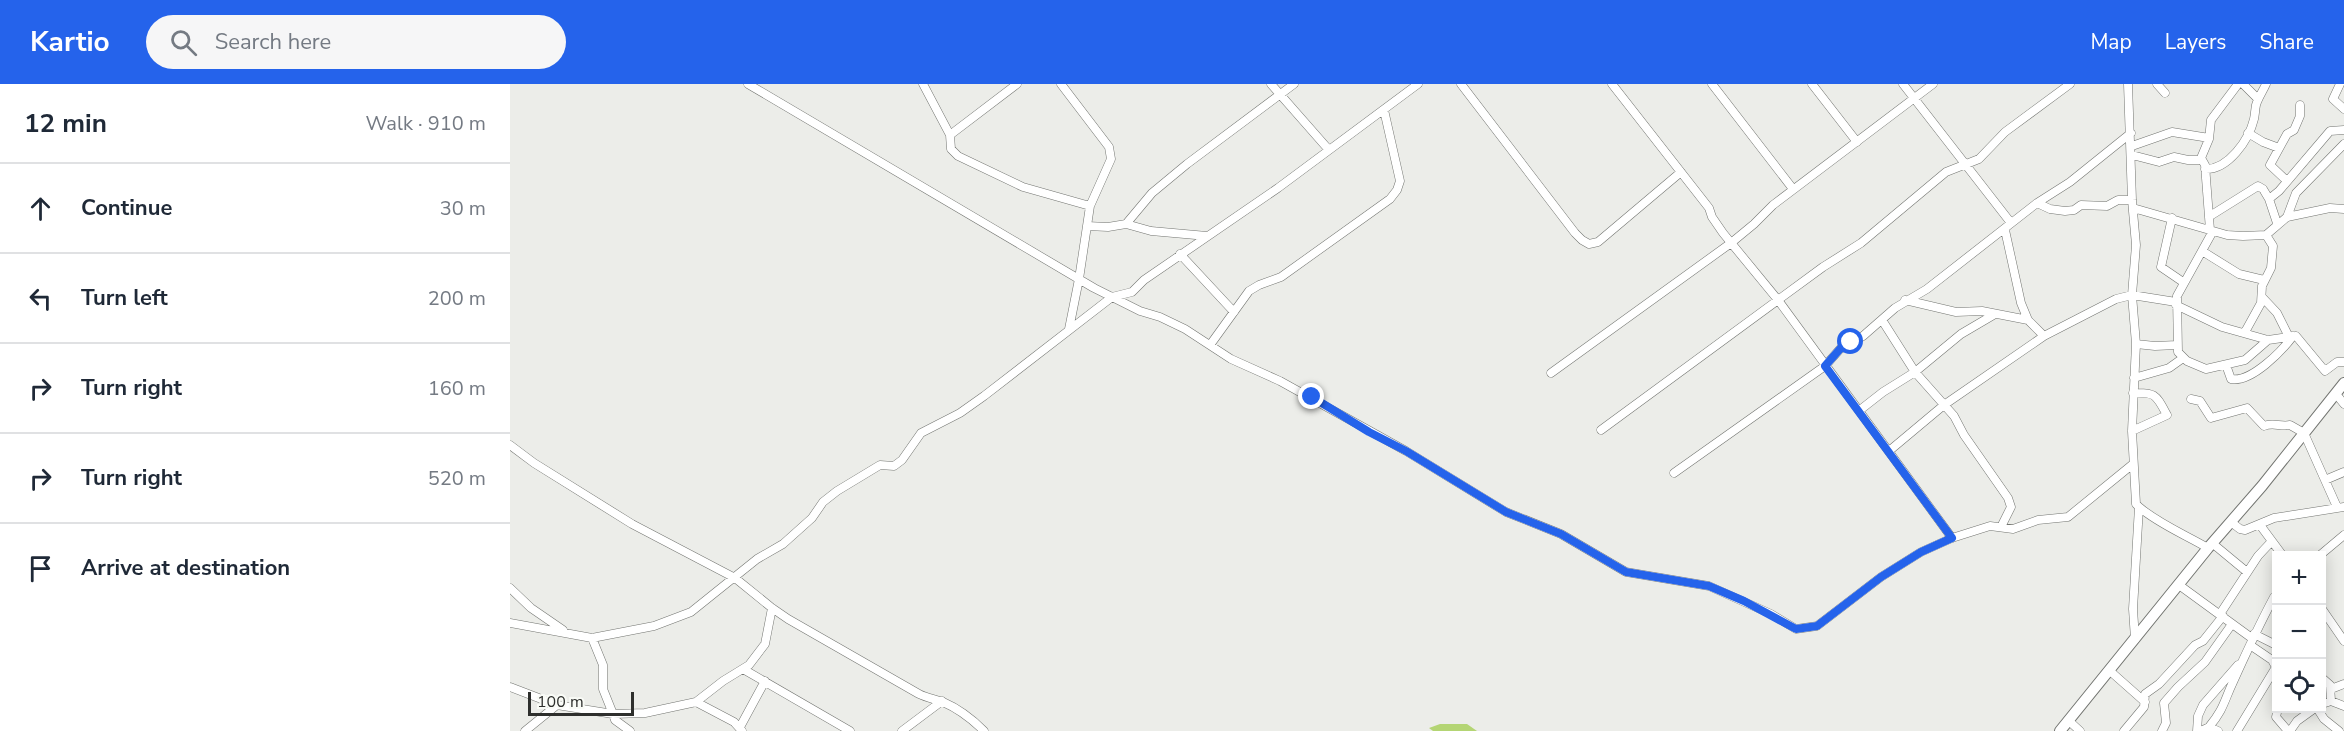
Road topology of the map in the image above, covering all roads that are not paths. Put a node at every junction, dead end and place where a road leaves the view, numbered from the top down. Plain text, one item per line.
1 (748, 84) edge
2 (923, 84) edge
3 (1017, 84) edge
4 (1061, 84) edge
5 (1271, 84) edge
6 (1294, 84) edge
7 (1418, 84) edge
8 (1461, 84) edge
9 (1612, 84) edge
10 (1712, 84) edge
11 (1812, 84) edge
12 (1903, 84) edge
13 (1933, 84) edge
14 (2070, 84) edge
15 (2128, 84) edge
16 (2157, 84) edge
17 (2238, 84) edge
18 (2266, 84) edge
19 (2340, 84) edge
20 (2165, 93) dead end
21 (1280, 96) junction
22 (1914, 98) junction
23 (2258, 99) junction
24 (2300, 105) dead end
25 (2344, 109) edge
26 (1384, 110) junction
27 (2344, 130) edge
28 (2131, 133) junction
29 (2248, 133) junction
30 (950, 135) junction
31 (2209, 138) junction
32 (1857, 142) junction
33 (2344, 144) edge
34 (2279, 148) junction
35 (1329, 150) junction
36 (2132, 150) junction
37 (2202, 160) junction
38 (1966, 165) junction
39 (2205, 169) junction
40 (1681, 172) junction
41 (2286, 180) junction
42 (1793, 189) junction
43 (2269, 199) junction
44 (2037, 203) junction
45 (2132, 204) junction
46 (1090, 206) junction
47 (2344, 209) edge
48 (2210, 216) junction
49 (2287, 217) junction
50 (2172, 218) junction
51 (2011, 223) junction
52 (2277, 223) junction
53 (1126, 224) junction
54 (1087, 226) junction
55 (2005, 230) junction
56 (2212, 231) junction
57 (2266, 235) junction
58 (1209, 236) junction
59 (1731, 243) junction
60 (2202, 251) junction
61 (1180, 254) junction
62 (1079, 279) junction
63 (2264, 280) junction
64 (2184, 282) junction
65 (2132, 295) junction
66 (1112, 297) junction
67 (2262, 297) junction
68 (1778, 300) junction
69 (1905, 300) junction
70 (2176, 304) junction
71 (1234, 312) junction
72 (1995, 314) junction
73 (1882, 320) junction
74 (2028, 320) junction
75 (1069, 329) junction
76 (2246, 333) junction
77 (2044, 336) junction
78 (2291, 337) junction
79 (2268, 340) junction
80 (2136, 344) junction
81 (1210, 345) junction
82 (2177, 345) junction
83 (2183, 358) junction
84 (2344, 362) edge
85 (2226, 365) junction
86 (1825, 366) junction
87 (1915, 372) junction
88 (1551, 373) dead end
89 (2134, 378) junction
90 (2344, 383) edge
91 (2133, 393) junction
92 (2336, 394) junction
93 (2191, 399) dead end
94 (2344, 404) edge
95 (1944, 405) junction
96 (1860, 410) junction
97 (1601, 430) dead end
98 (2132, 431) junction
99 (2304, 433) junction
100 (510, 445) edge
101 (1889, 451) junction
102 (2133, 464) junction
103 (2344, 472) edge
104 (1674, 473) dead end
105 (2325, 480) junction
106 (2139, 507) junction
107 (2341, 507) edge
108 (2231, 522) junction
109 (2260, 525) junction
110 (2001, 527) junction
111 (2344, 535) edge
112 (1952, 538) junction
113 (2272, 541) junction
114 (2210, 546) junction
115 (2280, 551) edge
116 (2324, 551) edge
117 (2247, 572) junction
118 (735, 578) junction
119 (2179, 585) junction
120 (510, 588) edge
121 (2272, 601) edge
122 (772, 608) junction
123 (2222, 615) junction
124 (2326, 615) edge
125 (510, 623) edge
126 (2232, 624) junction
127 (570, 634) junction
128 (592, 638) junction
129 (2135, 639) junction
130 (2252, 639) junction
131 (2344, 641) edge
132 (2272, 644) edge
133 (2244, 660) junction
134 (743, 669) junction
135 (2110, 671) junction
136 (765, 681) junction
137 (2326, 681) edge
138 (2344, 684) edge
139 (510, 687) edge
140 (2331, 689) junction
141 (942, 701) junction
142 (2331, 701) junction
143 (696, 702) junction
144 (2145, 702) junction
145 (2326, 703) edge
146 (557, 705) junction
147 (2344, 706) edge
148 (2276, 713) edge
149 (2309, 713) edge
150 (2320, 713) edge
151 (613, 714) junction
152 (2069, 721) junction
153 (974, 727) edge
154 (2209, 727) junction
155 (741, 729) edge
156 (525, 731) edge
157 (630, 731) edge
158 (850, 731) edge
159 (902, 731) edge
160 (984, 731) edge
161 (2060, 731) edge
162 (2080, 731) edge
163 (2124, 731) edge
164 (2162, 731) edge
165 (2199, 731) edge
166 (2218, 731) edge
167 (2237, 731) edge
168 (2289, 731) edge
169 (2338, 731) edge

1 - 62 street
2 - 30 street
3 - 30 street
4 - 46 street
5 - 21 street
6 - 21 street
7 - 26 street
8 - 40 street
9 - 40 street
10 - 42 street
11 - 32 street
12 - 22 street
13 - 22 street
14 - 38 street
15 - 28 street
16 - 20 street
17 - 23 street
17 - 31 street
18 - 23 street
19 - 25 street
21 - 35 street
21 - 53 street
22 - 32 street
22 - 38 street
23 - 29 street
24 - 34 street
26 - 35 street
26 - 71 street
27 - 41 street
28 - 36 street
28 - 44 street
29 - 34 street
29 - 39 street
30 - 46 street
31 - 36 street
31 - 37 street
32 - 42 street
33 - 49 street
34 - 41 street
35 - 58 street
36 - 37 street
36 - 45 street
37 - 39 street
38 - 51 street
38 - 68 street
39 - 48 street
40 - 59 street
41 - 43 street
42 - 59 street
43 - 48 street
43 - 52 street
44 - 45 street
44 - 51 street
45 - 50 street
45 - 65 street
46 - 54 street
47 - 49 street
48 - 56 street
49 - 52 street
50 - 56 street
50 - 64 street
51 - 55 street
52 - 57 street
53 - 54 street
53 - 58 street
54 - 62 street
55 - 69 street
55 - 74 street
56 - 57 street
56 - 60 street
57 - 63 street
58 - 61 street
59 - 68 street
59 - 88 street
60 - 63 street
60 - 64 street
61 - 66 street
61 - 71 street
62 - 66 street
62 - 75 street
63 - 67 street
64 - 70 street
65 - 70 street
65 - 77 street
65 - 80 street
66 - 75 street
66 - 81 street
67 - 76 street
67 - 78 street
68 - 86 street
68 - 97 street
69 - 72 street
69 - 73 street
70 - 76 street
70 - 82 street
71 - 81 street
72 - 74 street
72 - 87 street
73 - 86 street
73 - 87 street
74 - 77 street
75 - 118 street
76 - 79 street
77 - 95 street
78 - 79 street
78 - 84 street
78 - 85 street
79 - 85 street
80 - 82 street
80 - 89 street
81 - 112 street
82 - 83 street
83 - 85 street
83 - 89 street
86 - 96 street
86 - 104 street
87 - 95 street
87 - 96 street
89 - 91 street
90 - 92 street
91 - 98 street
91 - 98 street
92 - 94 street
92 - 99 street
93 - 99 street
95 - 101 street
95 - 110 street
96 - 101 street
98 - 102 street
99 - 105 street
99 - 108 street
100 - 118 street
101 - 112 street
102 - 106 street
102 - 110 street
103 - 105 street
105 - 107 street
106 - 114 street
106 - 129 street
107 - 109 street
108 - 109 street
108 - 114 street
109 - 113 street
110 - 112 street
111 - 116 street
113 - 115 street
113 - 117 street
114 - 117 street
114 - 119 street
117 - 123 street
118 - 122 street
118 - 128 street
119 - 123 street
119 - 129 street
120 - 127 street
121 - 130 street
122 - 134 street
122 - 141 street
123 - 126 street
123 - 144 street
124 - 131 street
125 - 127 street
126 - 130 street
126 - 164 street
127 - 128 street
128 - 151 street
129 - 135 street
130 - 132 street
130 - 133 street
130 - 167 street
133 - 154 street
133 - 165 street
134 - 136 street
134 - 143 street
135 - 144 street
135 - 152 street
136 - 155 street
136 - 158 street
137 - 140 street
138 - 140 street
139 - 146 street
140 - 142 street
141 - 153 street
141 - 159 street
142 - 145 street
142 - 147 street
143 - 151 street
143 - 155 street
144 - 163 street
146 - 151 street
146 - 156 street
148 - 168 street
149 - 168 street
150 - 169 street
151 - 157 street
152 - 161 street
152 - 162 street
153 - 160 street
154 - 165 street
154 - 166 street

